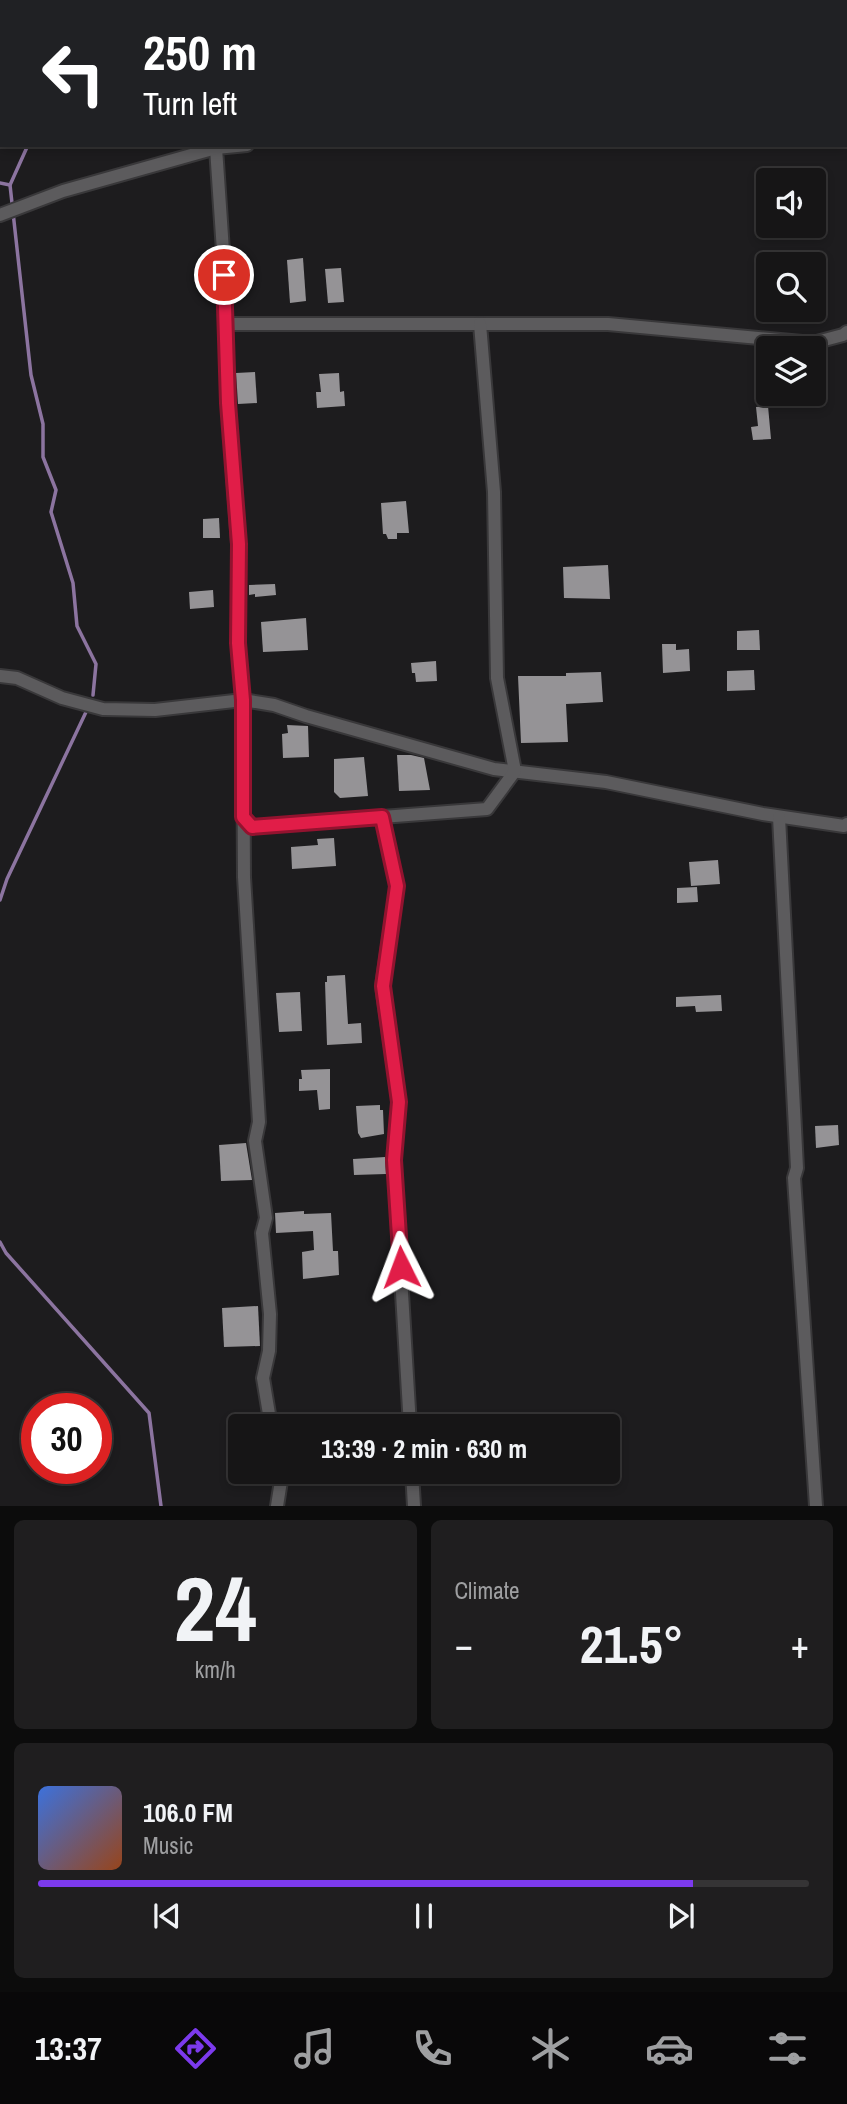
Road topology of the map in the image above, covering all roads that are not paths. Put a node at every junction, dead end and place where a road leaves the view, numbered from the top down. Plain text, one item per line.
1 (215, 147) edge
2 (0, 215) edge
3 (225, 324) junction
4 (480, 324) junction
5 (847, 332) edge
6 (0, 676) edge
7 (243, 700) junction
8 (515, 771) junction
9 (243, 817) junction
10 (382, 817) junction
11 (779, 817) junction
12 (847, 824) edge
13 (269, 1414) edge
14 (409, 1414) edge
15 (281, 1484) edge
16 (413, 1484) edge
17 (277, 1506) edge
18 (414, 1506) edge
19 (816, 1506) edge

1 - 2 street
1 - 3 street
3 - 4 street
3 - 7 street
4 - 5 street
4 - 8 street
6 - 7 street
7 - 8 street
7 - 9 street
8 - 10 street
8 - 11 street
9 - 10 street
9 - 13 street
10 - 14 street
11 - 12 street
11 - 19 street
15 - 17 street
16 - 18 street

